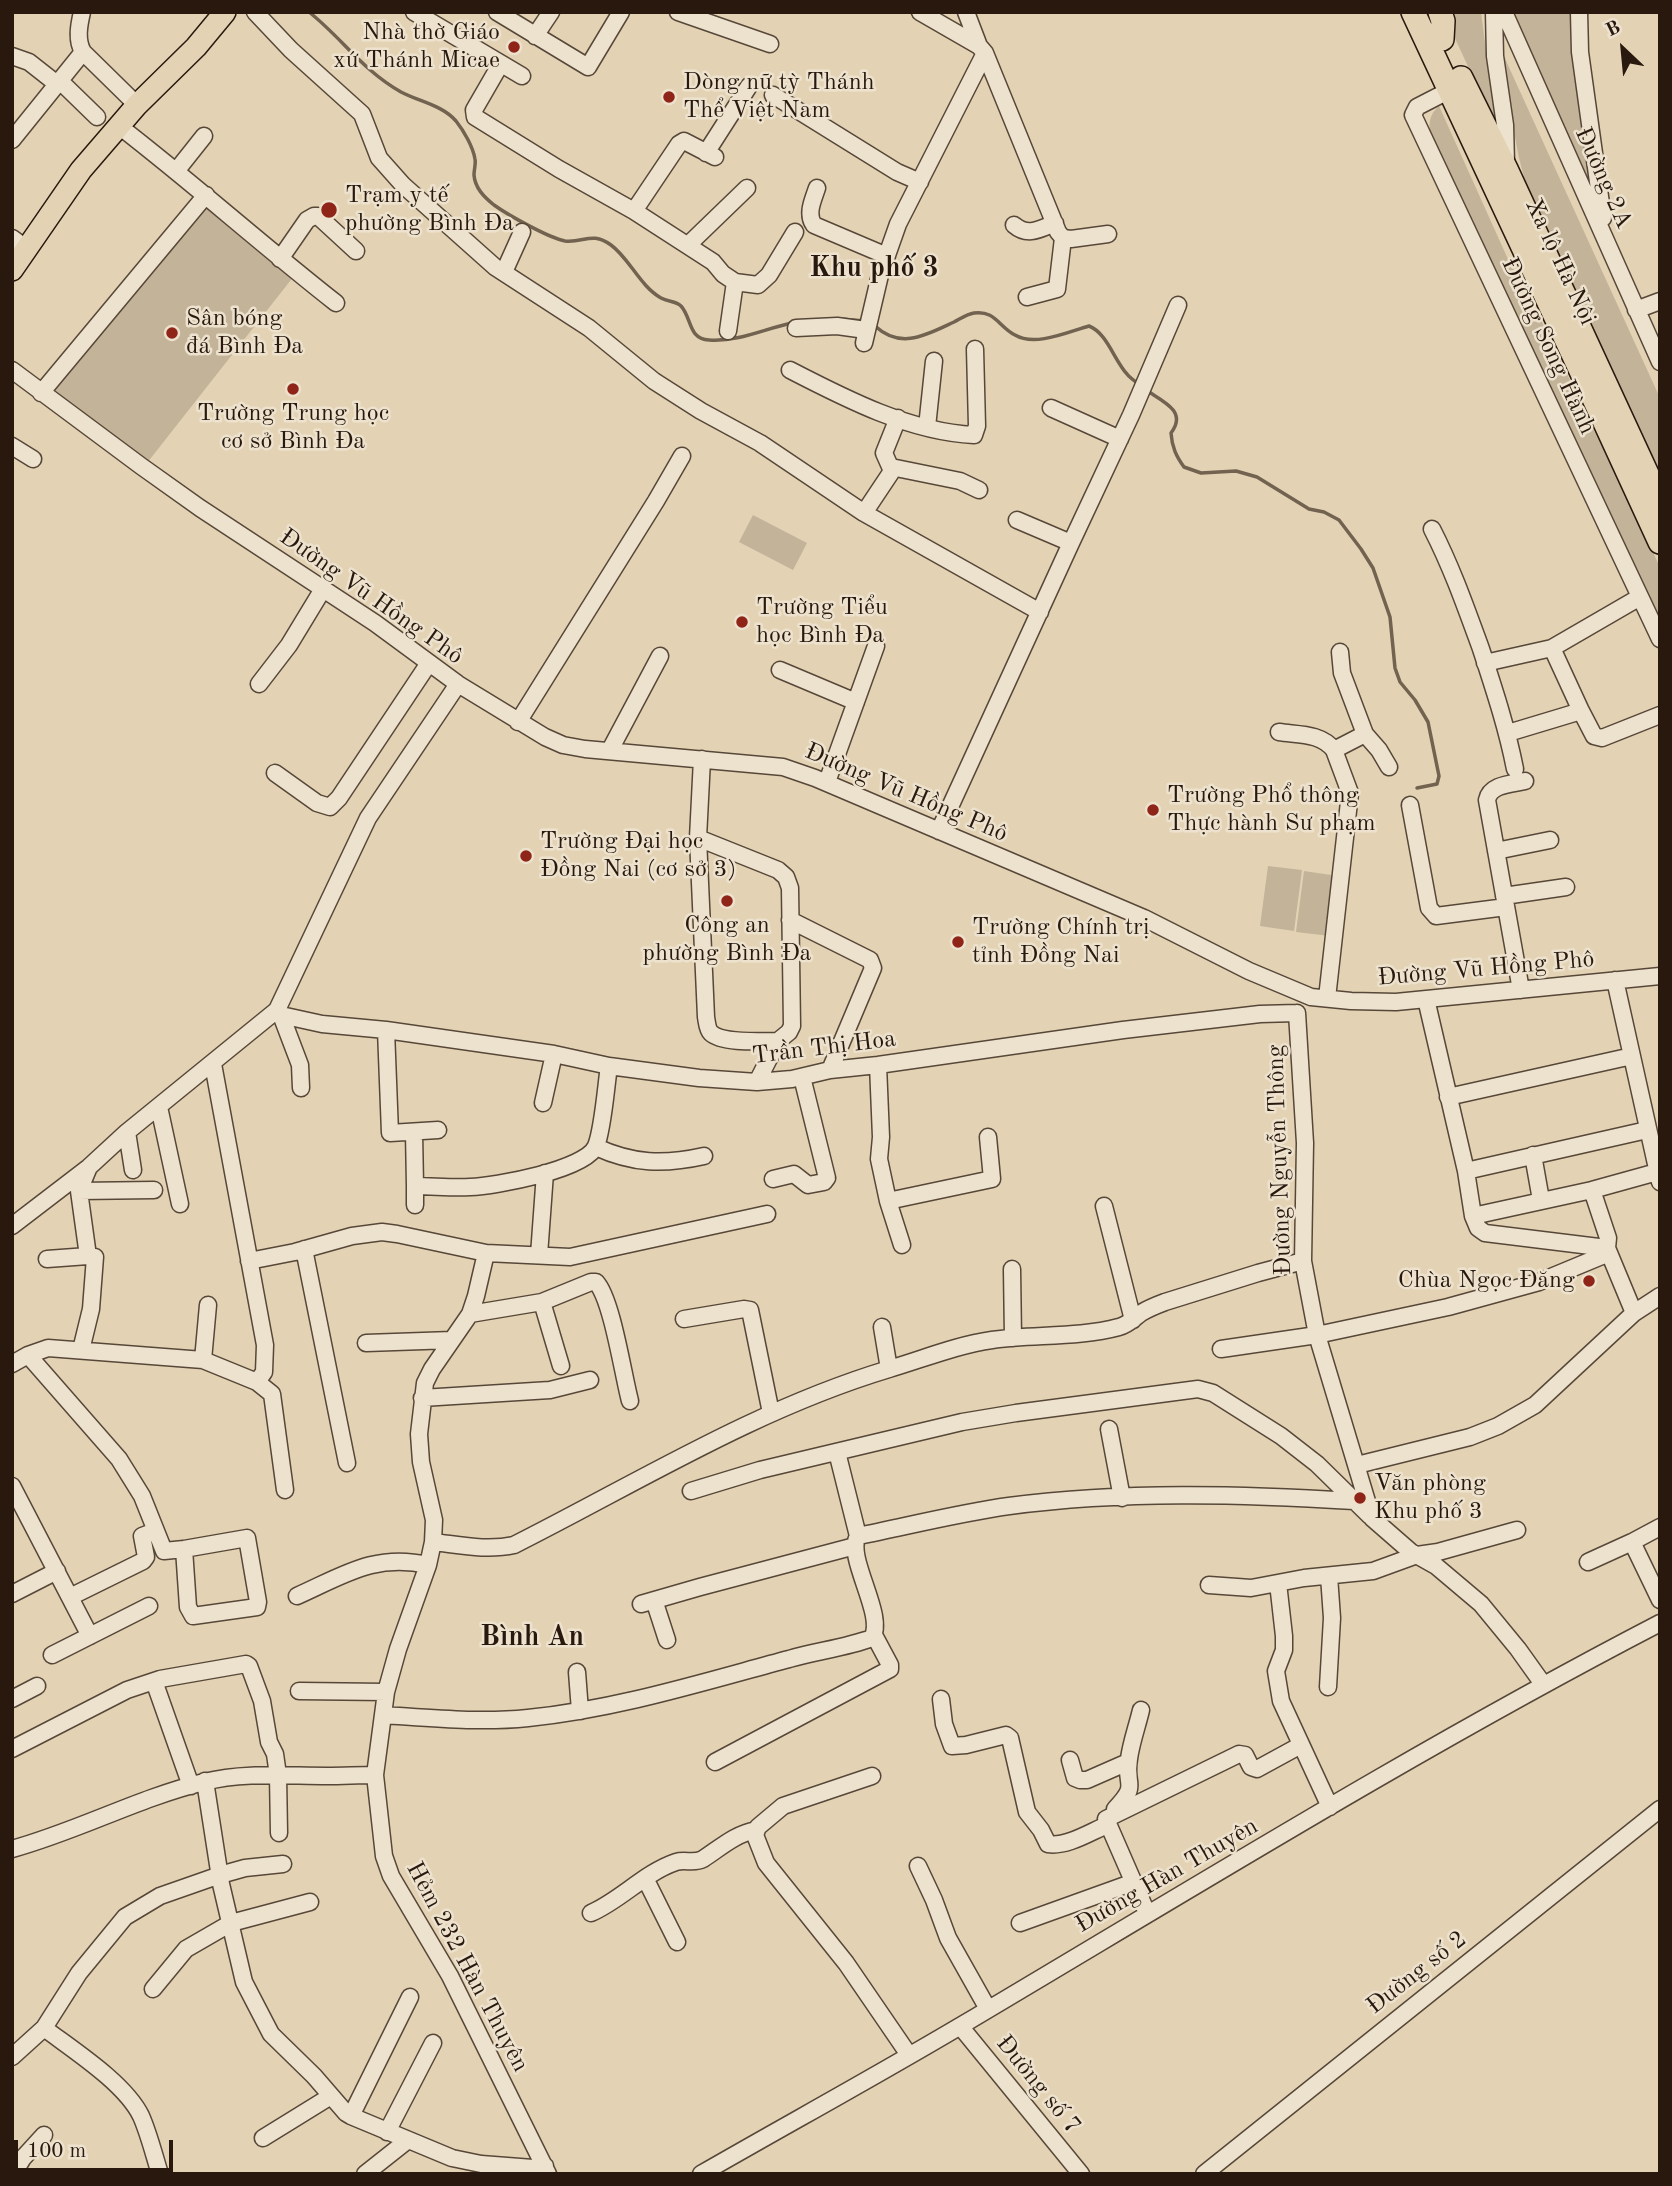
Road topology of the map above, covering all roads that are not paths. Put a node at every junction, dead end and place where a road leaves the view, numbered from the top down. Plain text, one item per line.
1 (82, 12) edge
2 (225, 12) edge
3 (255, 12) edge
4 (414, 12) edge
5 (497, 12) edge
6 (551, 12) edge
7 (621, 12) edge
8 (678, 12) edge
9 (920, 12) edge
10 (967, 12) edge
11 (1399, 12) edge
12 (1413, 12) edge
13 (1430, 12) edge
14 (1440, 12) edge
15 (1494, 12) edge
16 (1504, 12) edge
17 (1579, 12) edge
18 (536, 36) junction
19 (1434, 40) junction
20 (770, 44) dead end
21 (982, 50) junction
22 (83, 52) junction
23 (12, 56) edge
24 (500, 65) junction
25 (522, 76) dead end
26 (59, 83) junction
27 (749, 86) dead end
28 (1450, 90) junction
29 (773, 95) dead end
30 (137, 105) junction
31 (97, 117) dead end
32 (118, 126) junction
33 (204, 136) dead end
34 (12, 140) edge
35 (1506, 169) junction
36 (177, 170) junction
37 (920, 182) junction
38 (747, 188) dead end
39 (817, 188) dead end
40 (206, 195) junction
41 (634, 211) junction
42 (1014, 225) dead end
43 (1059, 230) junction
44 (522, 232) dead end
45 (795, 232) dead end
46 (1108, 233) dead end
47 (1605, 237) junction
48 (20, 244) edge
49 (688, 246) junction
50 (356, 251) dead end
51 (887, 256) junction
52 (280, 259) junction
53 (12, 270) edge
54 (504, 272) junction
55 (735, 282) junction
56 (1027, 298) dead end
57 (1660, 301) edge
58 (336, 303) dead end
59 (1178, 306) dead end
60 (1636, 310) junction
61 (796, 328) dead end
62 (728, 331) dead end
63 (975, 349) dead end
64 (934, 361) dead end
65 (1660, 362) edge
66 (12, 370) edge
67 (790, 370) dead end
68 (41, 393) junction
69 (1051, 408) dead end
70 (898, 418) junction
71 (927, 427) junction
72 (1120, 439) junction
73 (12, 446) edge
74 (682, 456) dead end
75 (33, 459) dead end
76 (891, 467) junction
77 (979, 490) dead end
78 (1660, 502) edge
79 (864, 513) junction
80 (1017, 520) dead end
81 (1432, 529) dead end
82 (1660, 542) edge
83 (1071, 543) junction
84 (323, 589) junction
85 (1640, 597) junction
86 (1040, 612) junction
87 (1660, 639) edge
88 (876, 646) dead end
89 (1552, 648) junction
90 (1339, 652) dead end
91 (660, 656) dead end
92 (429, 663) junction
93 (1485, 663) junction
94 (780, 670) dead end
95 (259, 684) dead end
96 (458, 684) junction
97 (856, 702) junction
98 (1581, 711) junction
99 (1660, 715) edge
100 (518, 722) junction
101 (1279, 732) dead end
102 (1508, 733) junction
103 (1365, 734) junction
104 (610, 750) junction
105 (1334, 750) junction
106 (702, 759) junction
107 (1389, 767) dead end
108 (275, 773) dead end
109 (827, 782) junction
110 (1410, 805) dead end
111 (939, 831) junction
112 (698, 838) junction
113 (1550, 840) dead end
114 (1496, 851) junction
115 (1566, 887) dead end
116 (1505, 901) junction
117 (790, 920) junction
118 (1660, 976) edge
119 (1615, 980) junction
120 (1521, 990) junction
121 (1319, 997) junction
122 (1426, 999) junction
123 (279, 1013) junction
124 (1297, 1013) junction
125 (386, 1030) junction
126 (778, 1041) junction
127 (554, 1054) junction
128 (1632, 1056) junction
129 (213, 1064) junction
130 (878, 1065) junction
131 (609, 1066) junction
132 (830, 1070) junction
133 (802, 1077) junction
134 (757, 1082) junction
135 (301, 1088) dead end
136 (1448, 1097) junction
137 (543, 1103) dead end
138 (159, 1107) junction
139 (438, 1130) dead end
140 (1647, 1130) junction
141 (127, 1132) junction
142 (414, 1132) junction
143 (988, 1136) dead end
144 (596, 1147) junction
145 (704, 1156) dead end
146 (1533, 1156) junction
147 (89, 1167) junction
148 (133, 1170) dead end
149 (1465, 1171) junction
150 (545, 1173) junction
151 (1658, 1177) edge
152 (773, 1179) dead end
153 (415, 1185) junction
154 (154, 1190) dead end
155 (1592, 1190) junction
156 (79, 1191) junction
157 (1541, 1200) junction
158 (888, 1201) junction
159 (180, 1204) dead end
160 (415, 1205) dead end
161 (1104, 1206) dead end
162 (767, 1214) dead end
163 (1473, 1216) junction
164 (12, 1226) edge
165 (902, 1245) dead end
166 (304, 1249) junction
167 (1608, 1251) junction
168 (486, 1253) junction
169 (539, 1255) junction
170 (88, 1256) junction
171 (47, 1259) dead end
172 (248, 1261) junction
173 (1303, 1261) junction
174 (1012, 1269) dead end
175 (1660, 1296) edge
176 (542, 1302) junction
177 (208, 1306) dead end
178 (1634, 1313) junction
179 (470, 1314) junction
180 (684, 1319) dead end
181 (1133, 1320) junction
182 (882, 1327) dead end
183 (1317, 1335) junction
184 (1013, 1338) junction
185 (452, 1340) junction
186 (366, 1343) dead end
187 (1222, 1349) dead end
188 (81, 1350) junction
189 (28, 1355) junction
190 (203, 1360) junction
191 (12, 1364) edge
192 (561, 1366) dead end
193 (889, 1369) junction
194 (590, 1380) dead end
195 (257, 1382) junction
196 (422, 1398) junction
197 (630, 1401) dead end
198 (771, 1413) junction
199 (1110, 1429) dead end
200 (837, 1452) junction
201 (347, 1464) dead end
202 (1357, 1465) junction
203 (12, 1486) edge
204 (285, 1490) dead end
205 (691, 1491) dead end
206 (1122, 1498) junction
207 (1354, 1501) junction
208 (1372, 1518) junction
209 (1660, 1527) edge
210 (1517, 1530) dead end
211 (155, 1531) junction
212 (856, 1541) junction
213 (433, 1542) junction
214 (1632, 1542) junction
215 (184, 1549) junction
216 (1417, 1555) junction
217 (1588, 1562) dead end
218 (428, 1565) junction
219 (57, 1571) junction
220 (1329, 1576) junction
221 (1278, 1583) junction
222 (1209, 1585) dead end
223 (12, 1594) edge
224 (297, 1596) dead end
225 (71, 1597) junction
226 (1660, 1600) edge
227 (149, 1606) dead end
228 (1660, 1623) edge
229 (874, 1635) junction
230 (90, 1636) junction
231 (667, 1640) dead end
232 (52, 1655) dead end
233 (577, 1672) dead end
234 (154, 1681) junction
235 (1542, 1684) junction
236 (37, 1686) dead end
237 (1328, 1687) dead end
238 (299, 1692) dead end
239 (386, 1692) junction
240 (12, 1699) edge
241 (941, 1699) dead end
242 (1141, 1710) dead end
243 (580, 1711) junction
244 (383, 1715) junction
245 (1301, 1745) junction
246 (12, 1749) edge
247 (1070, 1760) dead end
248 (715, 1762) dead end
249 (1128, 1762) junction
250 (375, 1774) junction
251 (278, 1775) junction
252 (872, 1776) dead end
253 (198, 1784) junction
254 (1330, 1807) junction
255 (1660, 1808) edge
256 (1107, 1821) junction
257 (756, 1830) junction
258 (279, 1833) dead end
259 (12, 1849) edge
260 (282, 1864) dead end
261 (918, 1866) dead end
262 (220, 1875) junction
263 (645, 1878) junction
264 (1134, 1882) junction
265 (310, 1902) dead end
266 (591, 1913) dead end
267 (1147, 1913) junction
268 (231, 1923) junction
269 (1020, 1923) dead end
270 (677, 1942) dead end
271 (153, 1989) dead end
272 (410, 1997) dead end
273 (988, 2009) junction
274 (960, 2026) junction
275 (44, 2028) junction
276 (433, 2043) dead end
277 (909, 2055) junction
278 (12, 2057) edge
279 (331, 2096) junction
280 (351, 2116) junction
281 (387, 2132) junction
282 (44, 2135) dead end
283 (263, 2138) dead end
284 (408, 2140) junction
285 (546, 2170) edge
286 (20, 2174) edge
287 (160, 2174) edge
288 (365, 2174) edge
289 (701, 2174) edge
290 (1082, 2174) edge
291 (1204, 2174) edge

1 - 22 street
2 - 30 main road
3 - 54 street
4 - 24 street
5 - 18 street
6 - 18 street
7 - 18 street
8 - 20 street
9 - 21 street
10 - 21 street
11 - 19 highway, Xa lộ Hà Nội
12 - 19 highway
13 - 19 highway
14 - 19 highway, Xa lộ Hà Nội
15 - 35 street
16 - 47 street, Đường 2A
17 - 47 street
19 - 28 highway, Xa lộ Hà Nội
19 - 35 highway, Xa lộ Hà Nội
21 - 37 street
21 - 43 street
22 - 26 street
22 - 30 street
23 - 26 street
24 - 25 street
24 - 41 street
26 - 31 street
26 - 34 street
27 - 41 street
28 - 82 highway, Xa lộ Hà Nội
28 - 85 street, Đường Song Hành
29 - 37 street
30 - 32 main road
32 - 36 street
32 - 48 main road
33 - 36 street
35 - 78 highway, Xa lộ Hà Nội
36 - 40 street
37 - 51 street
38 - 49 street
39 - 51 street
40 - 52 street
40 - 68 street
41 - 49 street
42 - 43 street
43 - 46 street
43 - 56 street
44 - 54 street
45 - 55 street
47 - 60 street, Đường 2A
48 - 53 main road
49 - 55 street
50 - 52 street
51 - 61 street
52 - 58 street
54 - 79 street
55 - 62 street
57 - 60 street
59 - 72 street
60 - 65 street, Đường 2A
63 - 71 street
64 - 71 street
66 - 68 street, Đường Vũ Hồng Phô
67 - 70 street
68 - 84 street, Đường Vũ Hồng Phô
69 - 72 street
70 - 71 street
70 - 76 street
72 - 83 street
73 - 75 street
74 - 100 street
76 - 77 street
76 - 79 street
79 - 86 street
80 - 83 street
81 - 93 street
83 - 86 street
84 - 92 street, Đường Vũ Hồng Phô
84 - 95 street
85 - 87 street, Đường Song Hành
85 - 89 street
86 - 111 street
88 - 97 street
89 - 93 street
89 - 98 street
90 - 103 street
91 - 104 street
92 - 96 street, Đường Vũ Hồng Phô
92 - 108 street
93 - 102 street
94 - 97 street
96 - 100 street, Đường Vũ Hồng Phô
96 - 123 street
97 - 109 street
98 - 99 street
98 - 102 street
100 - 104 street, Đường Vũ Hồng Phô
101 - 105 street
102 - 114 street
103 - 105 street
103 - 107 street
104 - 106 street, Đường Vũ Hồng Phô
105 - 121 street
106 - 109 street, Đường Vũ Hồng Phô
106 - 112 street
109 - 111 street, Đường Vũ Hồng Phô
110 - 116 street
111 - 121 street, Đường Vũ Hồng Phô
112 - 117 street
112 - 126 street
113 - 114 street
114 - 116 street
115 - 116 street
116 - 120 street
117 - 126 street
117 - 132 street
118 - 119 street, Đường Vũ Hồng Phô
119 - 120 street, Đường Vũ Hồng Phô
119 - 128 street
120 - 122 street, Đường Vũ Hồng Phô
121 - 122 street, Đường Vũ Hồng Phô
121 - 124 street
122 - 136 street
123 - 125 street, Trần Thị Hoa
123 - 129 street
123 - 135 street
124 - 130 street, Trần Thị Hoa
124 - 173 street, Đường Nguyễn Thông
125 - 127 street, Trần Thị Hoa
125 - 142 street
126 - 134 street
127 - 131 street, Trần Thị Hoa
127 - 137 street
128 - 136 street
128 - 140 street
129 - 138 street
129 - 172 street
130 - 132 street, Trần Thị Hoa
130 - 158 street
131 - 134 street, Trần Thị Hoa
131 - 144 street
132 - 133 street, Trần Thị Hoa
133 - 134 street, Trần Thị Hoa
133 - 152 street
136 - 149 street
138 - 141 street
138 - 159 street
139 - 142 street
140 - 146 street
140 - 151 street
141 - 147 street
141 - 148 street
142 - 153 street
143 - 158 street
144 - 145 street
144 - 150 street
146 - 149 street
146 - 157 street
147 - 156 street
147 - 164 street
149 - 163 street
150 - 153 street
150 - 169 street
151 - 155 street
153 - 160 street
154 - 156 street
155 - 157 street
155 - 167 street
156 - 170 street
157 - 163 street
158 - 165 street
161 - 181 street
162 - 169 street
163 - 167 street
166 - 168 street
166 - 172 street
166 - 201 street
167 - 178 street
167 - 183 street
168 - 169 street
168 - 179 street, Hẻm 232 Hàn Thuyên
170 - 171 street
170 - 188 street
172 - 195 street
173 - 181 street
173 - 183 street, Đường Nguyễn Thông
174 - 184 street
175 - 178 street
176 - 179 street
176 - 192 street
176 - 197 street
177 - 190 street
178 - 202 street
179 - 185 street, Hẻm 232 Hàn Thuyên
180 - 198 street
181 - 184 street
182 - 193 street
183 - 187 street
183 - 202 street, Đường Nguyễn Thông
184 - 193 street
185 - 186 street
185 - 196 street, Hẻm 232 Hàn Thuyên
188 - 189 street
188 - 190 street
189 - 191 street
189 - 211 street
190 - 195 street
193 - 198 street
194 - 196 street
195 - 204 street
196 - 213 street, Hẻm 232 Hàn Thuyên
198 - 213 street
199 - 206 street
200 - 205 street
200 - 207 street
200 - 212 street
202 - 208 street, Đường Nguyễn Thông
203 - 219 street
206 - 207 street
206 - 212 street
207 - 208 street
208 - 216 street
209 - 214 street
210 - 216 street
211 - 215 street
211 - 225 street
212 - 229 street
212 - 231 street
213 - 218 street, Hẻm 232 Hàn Thuyên
214 - 217 street
214 - 226 street
215 - 215 street
216 - 220 street
216 - 235 street
218 - 224 street
218 - 239 street, Hẻm 232 Hàn Thuyên
219 - 223 street
219 - 225 street
220 - 221 street
220 - 237 street
221 - 222 street
221 - 245 street
225 - 230 street
227 - 230 street
228 - 235 street, Đường Hàn Thuyên
229 - 243 street
229 - 248 street
230 - 232 street
233 - 243 street
234 - 246 street
234 - 251 street
234 - 253 street
235 - 254 street, Đường Hàn Thuyên
236 - 240 street
238 - 239 street
239 - 244 street, Hẻm 232 Hàn Thuyên
241 - 256 street
242 - 249 street
243 - 244 street
244 - 250 street, Hẻm 232 Hàn Thuyên
245 - 254 street
245 - 256 street
247 - 249 street
249 - 256 street
250 - 251 street
250 - 285 street, Hẻm 232 Hàn Thuyên
251 - 253 street
251 - 258 street
252 - 257 street
253 - 259 street
253 - 262 street
254 - 267 street, Đường Hàn Thuyên
255 - 291 street, Đường số 2
256 - 264 street
257 - 263 street
257 - 277 street
260 - 262 street
261 - 273 street
262 - 268 street
262 - 275 street
263 - 266 street
263 - 270 street
264 - 267 street
264 - 269 street
265 - 268 street
267 - 273 street, Đường Hàn Thuyên
268 - 271 street
268 - 279 street
272 - 280 street
273 - 274 street, Đường Hàn Thuyên
274 - 277 street, Đường Hàn Thuyên
274 - 290 street, Đường số 7
275 - 278 street
275 - 287 street
276 - 281 street
277 - 289 street, Đường Hàn Thuyên
279 - 280 street
279 - 283 street
280 - 281 street
281 - 284 street
282 - 286 street
284 - 285 street
284 - 288 street

